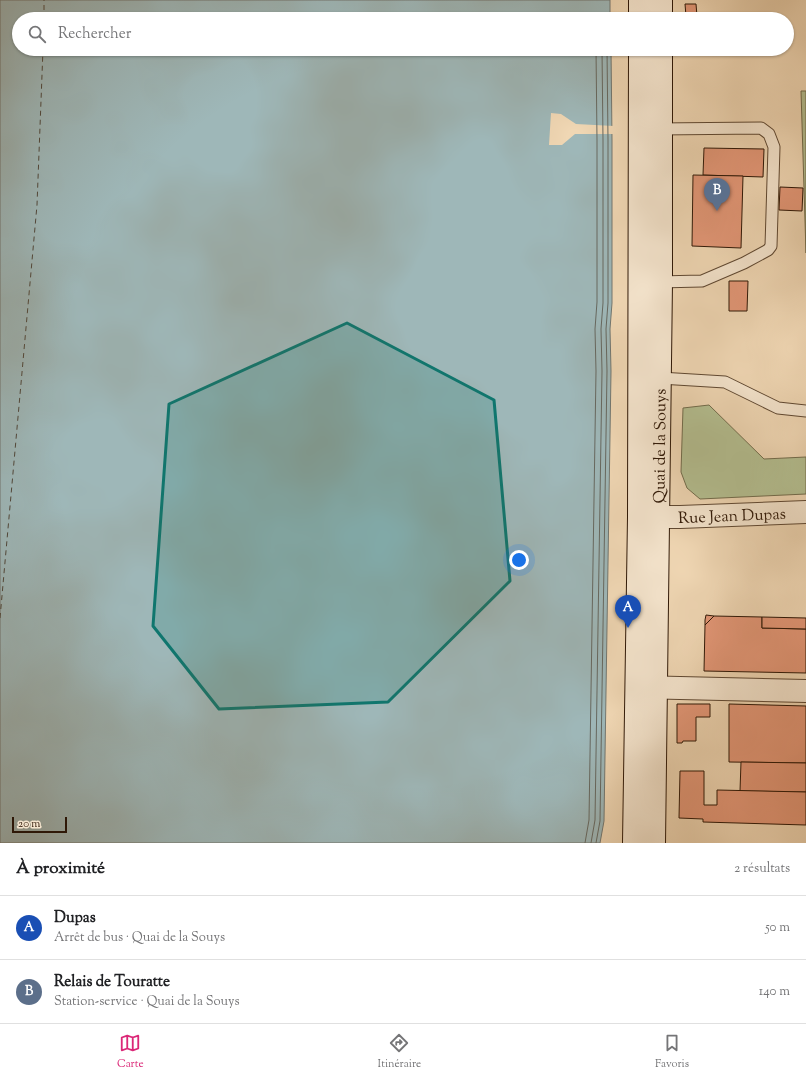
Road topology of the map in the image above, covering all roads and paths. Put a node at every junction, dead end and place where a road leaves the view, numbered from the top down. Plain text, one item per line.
1 (640, 0) edge
2 (661, 0) edge
3 (640, 12) edge
4 (661, 12) edge
5 (640, 56) edge
6 (661, 56) edge
7 (662, 129) junction
8 (639, 130) junction
9 (639, 282) junction
10 (661, 282) junction
11 (660, 378) junction
12 (806, 411) edge
13 (806, 512) edge
14 (649, 517) junction
15 (647, 687) junction
16 (806, 691) edge
17 (634, 843) edge
18 (654, 843) edge

1 - 3 main road
2 - 4 main road
5 - 8 main road, Quai de la Souys
6 - 7 main road, Quai de la Souys
7 - 8 lane
7 - 10 main road, Quai de la Souys
7 - 10 lane
8 - 9 main road, Quai de la Souys
9 - 10 lane
9 - 14 main road, Quai de la Souys
10 - 11 main road, Quai de la Souys
11 - 12 lane
11 - 14 main road, Quai de la Souys
13 - 14 main road, Rue Jean Dupas
14 - 15 main road, Quai de la Souys
15 - 16 main road
15 - 17 main road, Quai de la Souys
15 - 18 main road, Quai de la Souys

